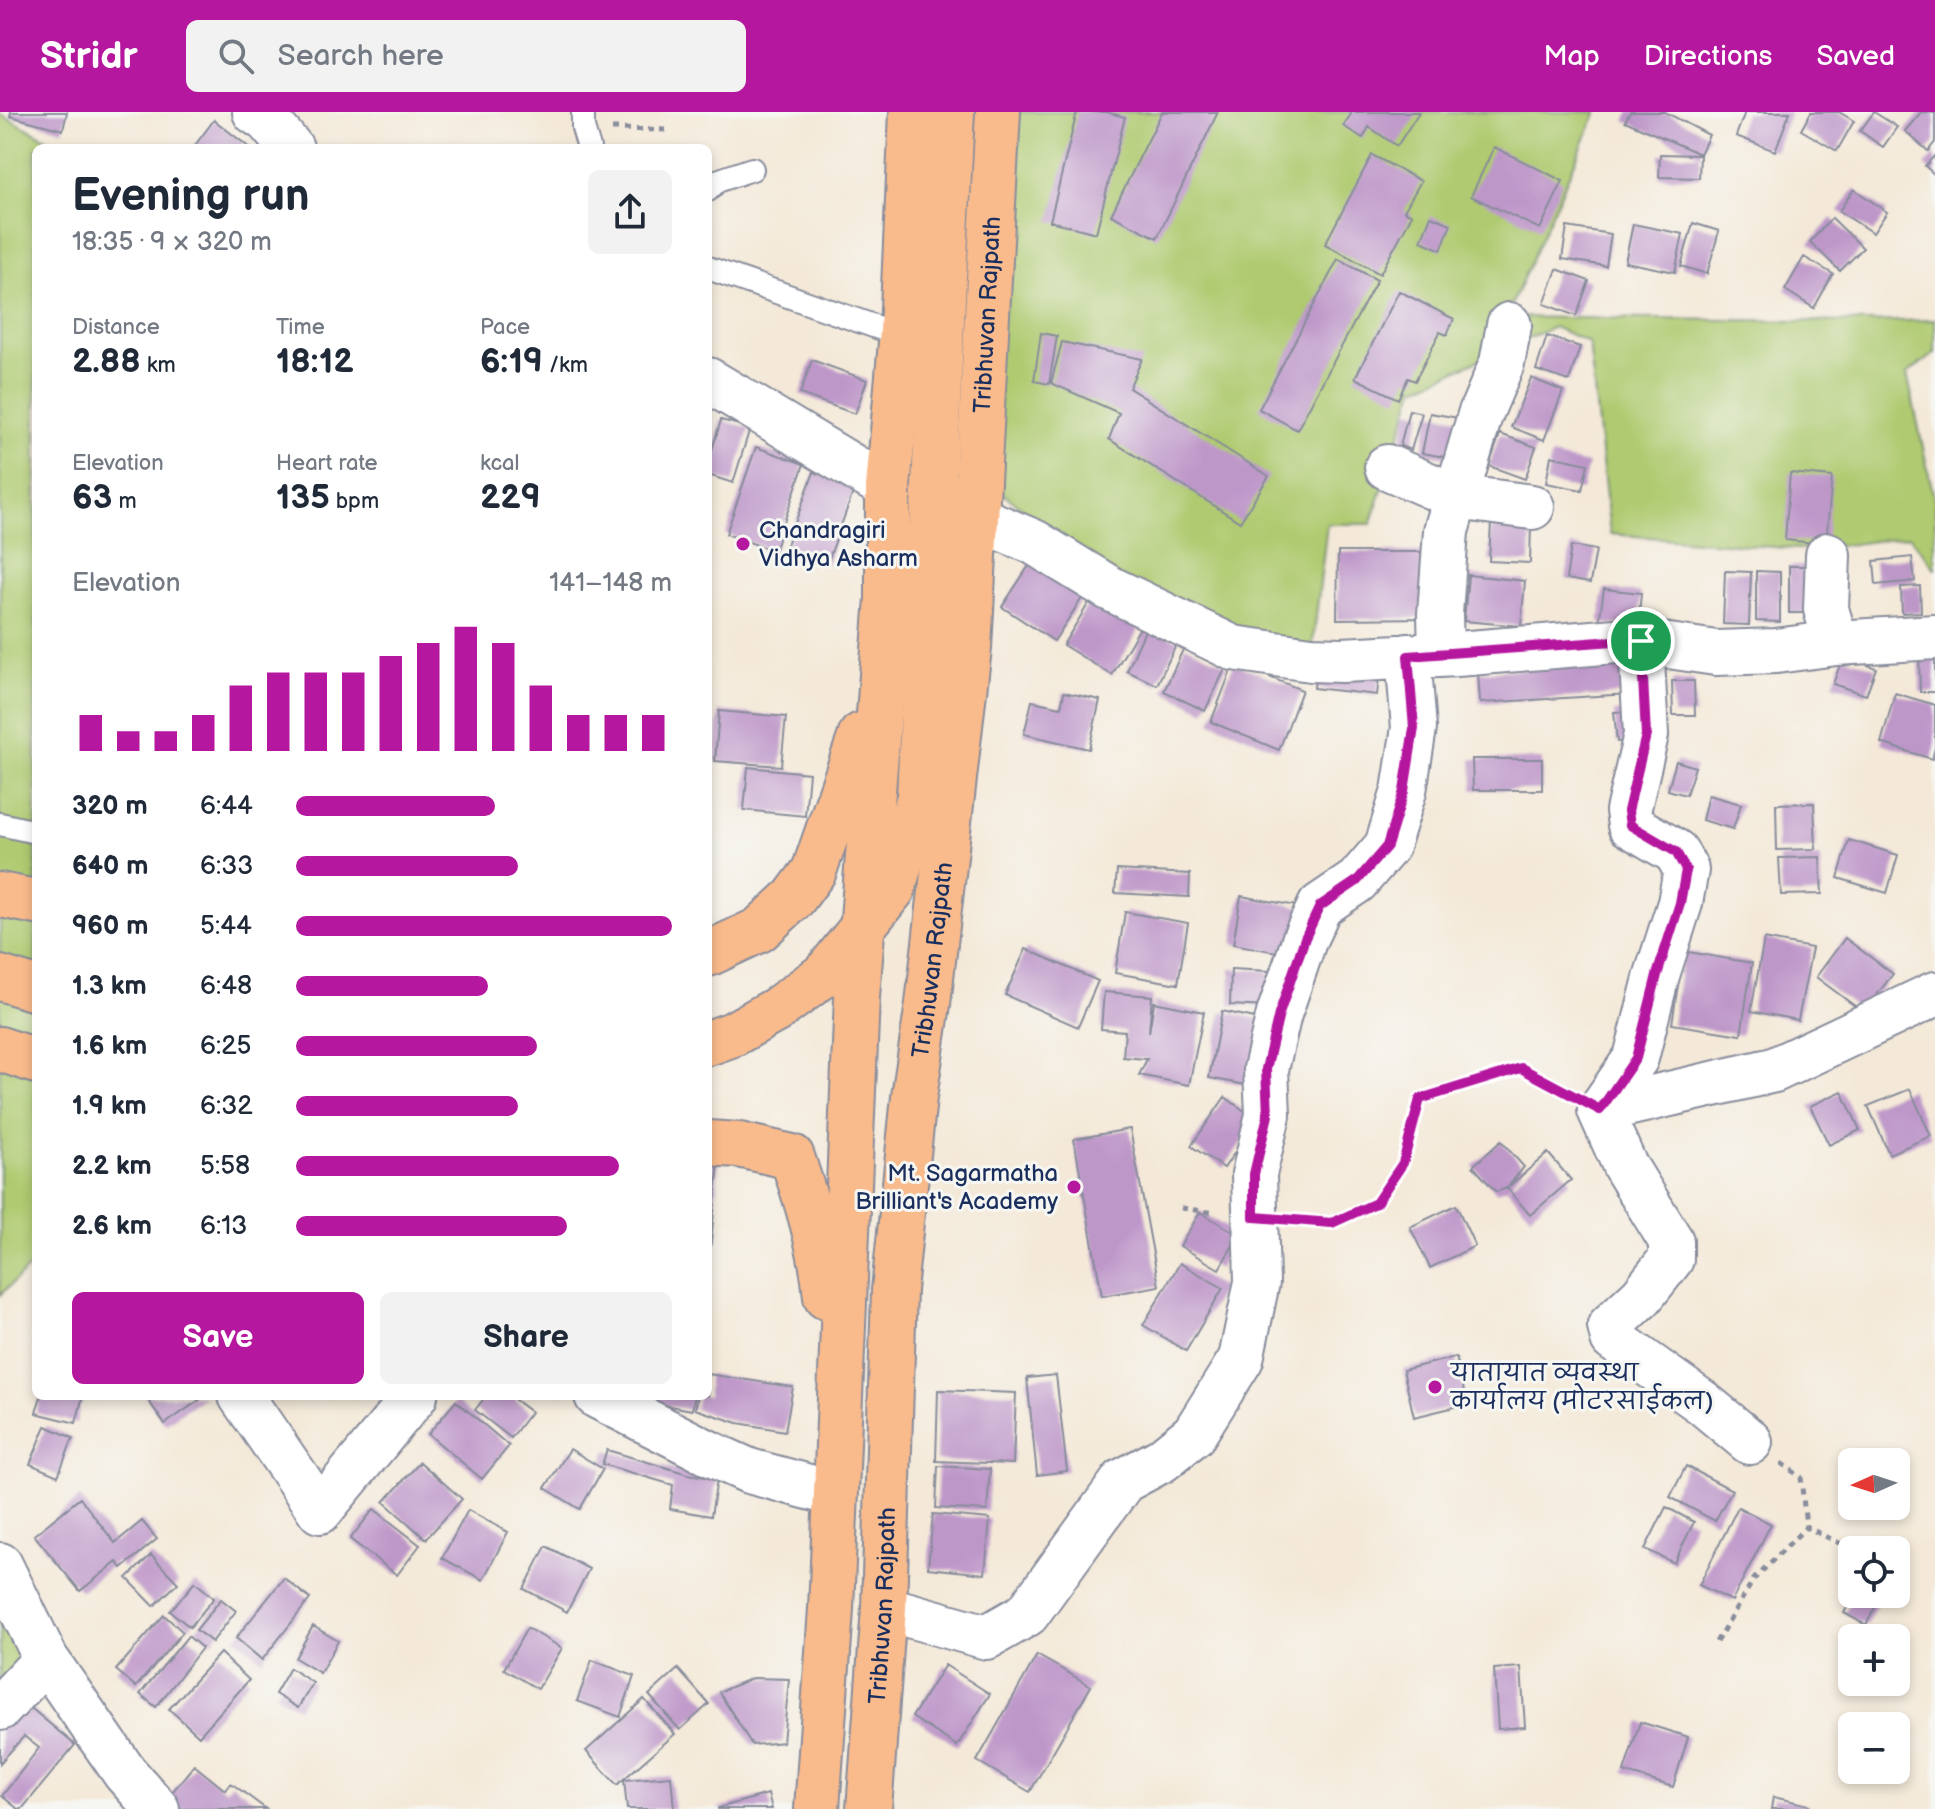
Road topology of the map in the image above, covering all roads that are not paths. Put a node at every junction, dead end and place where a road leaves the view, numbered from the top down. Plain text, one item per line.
1 (255, 112) edge
2 (912, 112) edge
3 (952, 112) edge
4 (998, 112) edge
5 (288, 144) edge
6 (752, 169) dead end
7 (712, 186) edge
8 (712, 269) edge
9 (1509, 325) dead end
10 (902, 331) junction
11 (712, 382) edge
12 (1387, 467) dead end
13 (888, 488) junction
14 (1456, 497) junction
15 (1532, 507) dead end
16 (977, 518) junction
17 (1828, 555) dead end
18 (1935, 637) edge
19 (1641, 641) junction
20 (1836, 643) junction
21 (1424, 656) junction
22 (880, 679) junction
23 (0, 824) edge
24 (32, 831) edge
25 (0, 895) edge
26 (32, 901) edge
27 (712, 952) edge
28 (0, 978) edge
29 (32, 988) edge
30 (1935, 994) edge
31 (712, 1042) edge
32 (0, 1049) edge
33 (32, 1060) edge
34 (1600, 1110) junction
35 (712, 1143) edge
36 (244, 1400) edge
37 (412, 1400) edge
38 (605, 1400) edge
39 (839, 1407) junction
40 (1750, 1442) road end
41 (835, 1494) junction
42 (4, 1582) edge
43 (884, 1608) junction
44 (46, 1659) junction
45 (0, 1708) edge
46 (157, 1809) edge
47 (817, 1809) edge
48 (869, 1809) edge

1 - 5 street
2 - 10 highway, Tribhuvan Rajpath
3 - 31 highway
4 - 16 highway, Tribhuvan Rajpath
6 - 7 lane
8 - 10 lane
9 - 14 street
10 - 13 highway, Tribhuvan Rajpath
11 - 13 street
12 - 14 street
13 - 22 highway, Tribhuvan Rajpath
14 - 15 street
14 - 21 street
16 - 21 street
16 - 43 highway, Tribhuvan Rajpath
17 - 20 street
18 - 20 street
19 - 20 street
19 - 21 street
19 - 34 street
21 - 43 street
22 - 27 highway
22 - 39 highway, Tribhuvan Rajpath
23 - 24 lane
25 - 26 highway
28 - 29 highway
30 - 34 street
32 - 33 highway
34 - 40 street
35 - 39 highway
36 - 37 street
38 - 41 street
39 - 41 highway, Tribhuvan Rajpath
41 - 47 highway, Tribhuvan Rajpath
42 - 44 street
43 - 48 highway, Tribhuvan Rajpath
44 - 45 street
44 - 46 street

